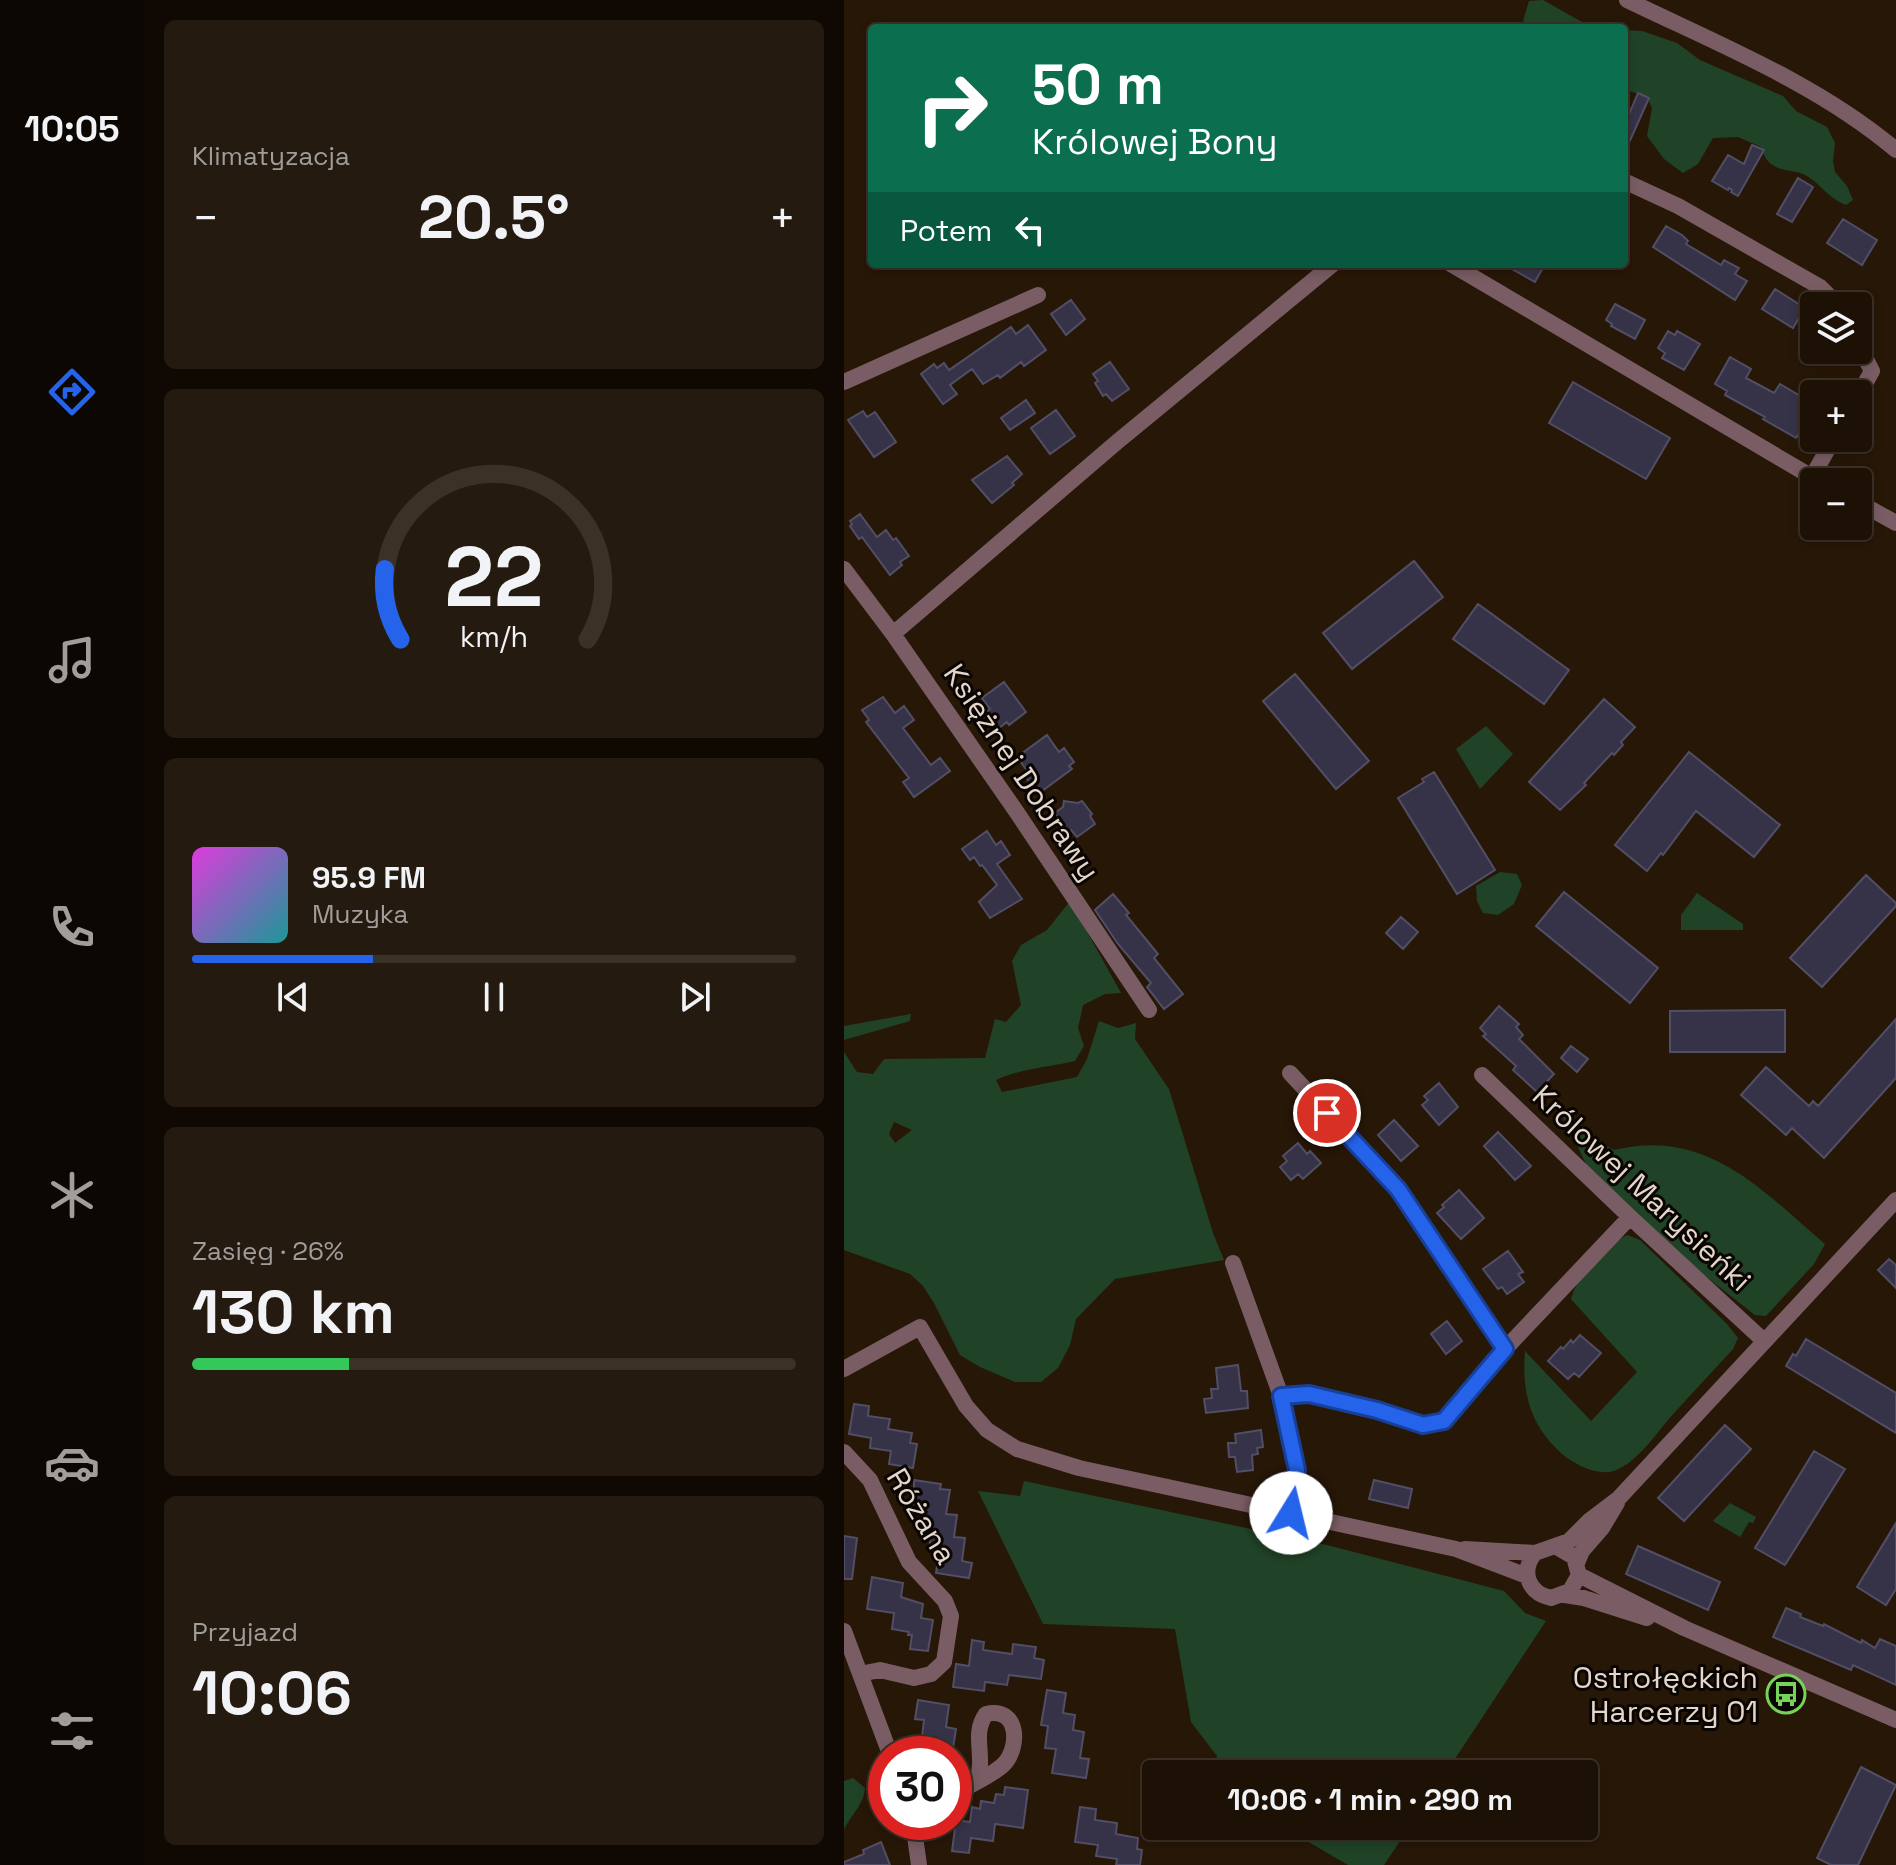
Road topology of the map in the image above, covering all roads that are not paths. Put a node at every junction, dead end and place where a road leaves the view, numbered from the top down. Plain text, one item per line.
1 (1627, 0) edge
2 (1896, 150) edge
3 (1628, 183) edge
4 (1328, 268) edge
5 (1458, 268) edge
6 (1825, 292) edge
7 (1038, 295) dead end
8 (844, 382) edge
9 (1800, 470) edge
10 (1872, 510) edge
11 (1896, 523) edge
12 (844, 569) edge
13 (893, 634) junction
14 (1149, 1010) dead end
15 (1290, 1073) dead end
16 (1482, 1075) dead end
17 (1896, 1200) edge
18 (1630, 1217) junction
19 (1233, 1263) dead end
20 (1764, 1341) junction
21 (1505, 1349) junction
22 (844, 1369) edge
23 (1281, 1396) junction
24 (844, 1452) edge
25 (1619, 1498) junction
26 (1291, 1513) junction
27 (1557, 1547) junction
28 (1456, 1549) junction
29 (1535, 1553) junction
30 (1578, 1569) junction
31 (1527, 1576) junction
32 (1565, 1595) junction
33 (1684, 1628) junction
34 (844, 1631) edge
35 (849, 1657) edge
36 (860, 1674) junction
37 (1896, 1720) edge
38 (883, 1736) edge
39 (977, 1781) dead end
40 (972, 1784) edge
41 (916, 1840) edge
42 (919, 1865) edge

1 - 2 street
3 - 6 street
4 - 13 street
5 - 9 street
7 - 8 street
10 - 11 street
12 - 13 street, Księżnej Dobrawy
13 - 14 street, Księżnej Dobrawy
15 - 21 street
16 - 18 street, Królowej Marysieńki
17 - 20 street
18 - 20 street, Królowej Marysieńki
18 - 21 street
19 - 23 street
20 - 25 street
21 - 23 street
22 - 26 street
23 - 26 street
24 - 36 street, Różana
25 - 27 street
25 - 30 street
26 - 28 street
27 - 29 street
27 - 30 street
28 - 29 street
28 - 31 street
29 - 31 street
30 - 32 street
30 - 33 street
31 - 32 street
32 - 33 street
33 - 37 street
34 - 35 street
35 - 36 street
36 - 38 street
39 - 40 street
41 - 42 street

